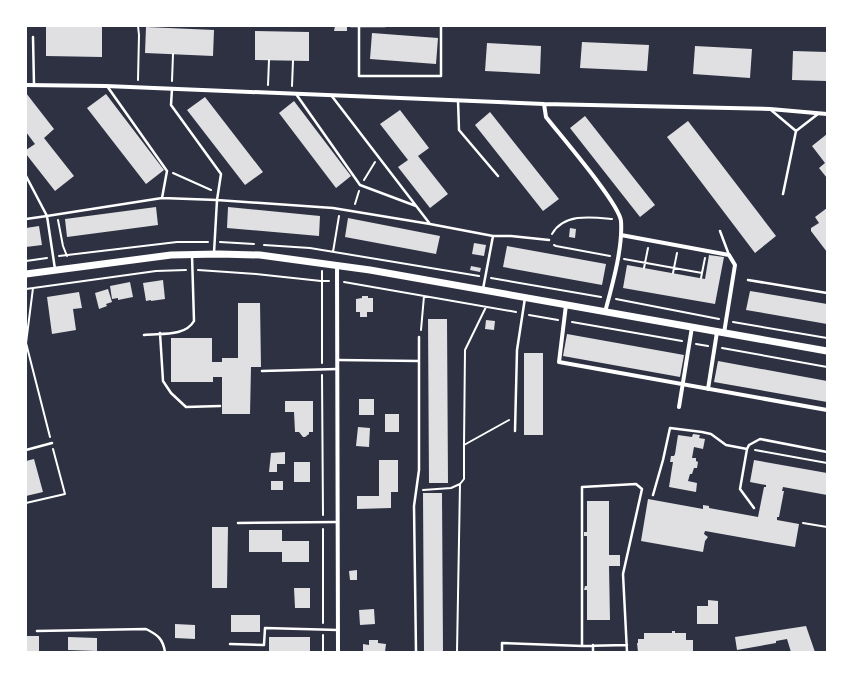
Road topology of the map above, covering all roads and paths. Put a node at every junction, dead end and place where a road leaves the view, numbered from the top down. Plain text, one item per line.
1 (138, 26) edge
2 (351, 26) edge
3 (359, 26) edge
4 (386, 26) edge
5 (441, 26) edge
6 (33, 37) dead end
7 (173, 54) dead end
8 (269, 60) dead end
9 (293, 61) dead end
10 (34, 85) junction
11 (26, 86) edge
12 (106, 86) junction
13 (137, 87) junction
14 (172, 88) junction
15 (268, 92) junction
16 (294, 93) junction
17 (331, 94) junction
18 (458, 100) junction
19 (544, 104) junction
20 (770, 109) junction
21 (818, 114) junction
22 (827, 114) edge
23 (796, 131) junction
24 (167, 171) junction
25 (26, 176) edge
26 (498, 176) dead end
27 (783, 194) dead end
28 (162, 198) junction
29 (217, 198) junction
30 (416, 206) junction
31 (341, 209) junction
32 (58, 214) junction
33 (47, 216) junction
34 (26, 219) edge
35 (621, 220) junction
36 (430, 224) junction
37 (720, 231) dead end
38 (621, 235) junction
39 (493, 236) junction
40 (549, 240) junction
41 (650, 240) junction
42 (679, 245) junction
43 (324, 250) dead end
44 (706, 250) junction
45 (333, 252) dead end
46 (192, 254) junction
47 (214, 254) junction
48 (729, 255) junction
49 (67, 256) dead end
50 (617, 258) junction
51 (322, 263) junction
52 (645, 263) junction
53 (337, 265) junction
54 (644, 268) dead end
55 (674, 268) junction
56 (55, 269) junction
57 (192, 270) junction
58 (673, 273) dead end
59 (702, 273) junction
60 (26, 274) edge
61 (701, 278) dead end
62 (748, 280) dead end
63 (321, 281) junction
64 (337, 281) junction
65 (33, 288) junction
66 (26, 289) edge
67 (483, 290) junction
68 (827, 293) edge
69 (424, 296) junction
70 (525, 298) junction
71 (566, 305) junction
72 (486, 307) junction
73 (605, 312) junction
74 (522, 313) junction
75 (564, 321) junction
76 (692, 327) junction
77 (720, 332) junction
78 (160, 334) junction
79 (144, 335) dead end
80 (419, 337) joint
81 (690, 343) junction
82 (715, 347) junction
83 (827, 351) edge
84 (337, 360) junction
85 (419, 361) junction
86 (827, 367) edge
87 (337, 369) junction
88 (322, 370) junction
89 (262, 371) dead end
90 (683, 384) junction
91 (708, 389) junction
92 (220, 406) dead end
93 (679, 408) dead end
94 (827, 410) edge
95 (516, 417) junction
96 (516, 430) dead end
97 (52, 443) junction
98 (464, 445) junction
99 (747, 449) junction
100 (26, 450) edge
101 (827, 452) edge
102 (827, 463) edge
103 (460, 484) junction
104 (416, 490) junction
105 (653, 495) dead end
106 (26, 503) edge
107 (754, 508) dead end
108 (323, 522) junction
109 (337, 522) junction
110 (238, 523) dead end
111 (803, 523) dead end
112 (827, 527) edge
113 (323, 630) junction
114 (338, 630) junction
115 (37, 631) dead end
116 (230, 644) dead end
117 (593, 645) junction
118 (627, 645) junction
119 (582, 646) junction
120 (165, 652) edge
121 (322, 652) edge
122 (338, 652) edge
123 (416, 652) edge
124 (457, 652) edge
125 (502, 652) edge
126 (593, 652) edge
127 (627, 652) edge

1 - 13 path
2 - 3 lane
3 - 4 lane
3 - 5 lane
6 - 10 lane
7 - 14 path
8 - 15 path
9 - 16 path
10 - 11 street
10 - 12 street
12 - 13 street
12 - 24 lane
13 - 14 street
14 - 15 street
14 - 29 lane
15 - 16 street
16 - 17 street
16 - 30 lane
17 - 18 street
17 - 30 lane
18 - 19 street
18 - 26 lane
19 - 20 street
19 - 35 street
20 - 21 street
20 - 23 lane
21 - 22 street
21 - 23 lane
23 - 27 lane
24 - 28 lane
24 - 29 path
25 - 33 lane
28 - 29 lane
28 - 32 lane
29 - 31 lane
29 - 47 lane
30 - 36 lane
31 - 36 lane
31 - 45 path
32 - 33 lane
32 - 49 path
33 - 34 lane
33 - 56 lane
35 - 38 street
35 - 40 path
36 - 39 lane
37 - 48 lane
38 - 41 street
38 - 50 street
39 - 40 lane
39 - 67 lane
40 - 50 path
41 - 42 street
41 - 52 path
42 - 44 street
42 - 55 path
43 - 51 path
44 - 48 street
44 - 59 path
46 - 47 street
46 - 56 street
46 - 57 lane
47 - 51 street
48 - 77 street
50 - 52 path
50 - 73 street
51 - 53 street
51 - 63 path
52 - 54 path
52 - 55 path
53 - 64 street
53 - 67 street
55 - 58 path
55 - 59 path
56 - 60 street
57 - 63 path
57 - 65 path
57 - 78 lane
59 - 61 path
62 - 68 lane
63 - 64 path
63 - 88 path
64 - 69 path
64 - 84 street
65 - 66 path
65 - 97 path
67 - 70 street
69 - 72 path
69 - 80 path
70 - 71 street
70 - 74 lane
71 - 73 street
71 - 75 street
72 - 74 path
72 - 98 path
73 - 76 street
74 - 75 path
74 - 95 lane
75 - 81 path
75 - 90 street
76 - 77 street
76 - 81 street
77 - 82 street
77 - 83 street
78 - 79 lane
78 - 92 lane
80 - 85 lane
81 - 82 path
81 - 90 street
82 - 86 path
82 - 91 street
84 - 85 lane
84 - 87 street
85 - 104 lane
87 - 88 lane
87 - 109 street
88 - 89 lane
88 - 108 path
90 - 91 street
90 - 93 street
91 - 94 street
95 - 96 lane
95 - 98 path
97 - 100 lane
97 - 106 path
98 - 103 path
99 - 101 lane
99 - 102 path
99 - 105 lane
99 - 107 lane
103 - 104 path
103 - 124 path
104 - 123 lane
108 - 109 lane
108 - 110 lane
108 - 113 path
109 - 114 street
111 - 112 path
113 - 114 lane
113 - 116 lane
113 - 121 path
114 - 122 street
115 - 120 lane
117 - 118 lane
117 - 119 lane
117 - 126 lane
118 - 119 lane
118 - 127 lane
119 - 125 lane

